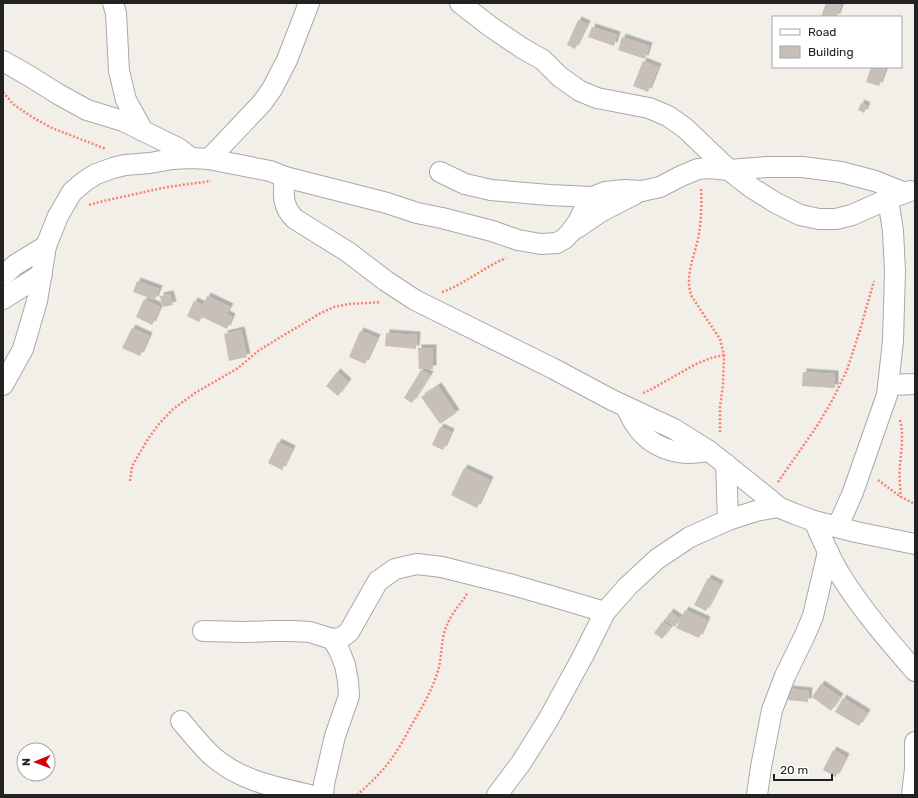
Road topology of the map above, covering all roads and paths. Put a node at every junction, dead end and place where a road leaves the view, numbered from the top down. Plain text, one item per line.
1 (113, 3) edge
2 (309, 3) edge
3 (460, 3) edge
4 (3, 61) edge
5 (3, 92) edge
6 (143, 131) junction
7 (109, 150) dead end
8 (200, 158) junction
9 (698, 169) junction
10 (729, 170) junction
11 (440, 172) dead end
12 (285, 177) junction
13 (216, 180) dead end
14 (642, 190) junction
15 (903, 194) edge
16 (593, 197) junction
17 (58, 216) junction
18 (570, 233) junction
19 (46, 246) junction
20 (510, 256) dead end
21 (7, 269) edge
22 (42, 274) junction
23 (874, 280) dead end
24 (3, 299) edge
25 (415, 300) junction
26 (385, 302) dead end
27 (724, 355) junction
28 (915, 384) edge
29 (3, 385) edge
30 (888, 390) junction
31 (619, 404) junction
32 (726, 464) junction
33 (862, 466) junction
34 (130, 481) dead end
35 (901, 497) junction
36 (773, 502) junction
37 (915, 504) edge
38 (728, 520) junction
39 (814, 521) junction
40 (836, 527) junction
41 (915, 544) edge
42 (828, 552) junction
43 (468, 574) junction
44 (606, 612) junction
45 (202, 631) dead end
46 (332, 639) junction
47 (915, 671) edge
48 (181, 721) dead end
49 (915, 742) edge
50 (310, 795) edge
51 (323, 795) edge
52 (357, 795) edge
53 (497, 795) edge
54 (757, 795) edge
55 (912, 795) edge

1 - 6 street
2 - 8 street
3 - 10 street
4 - 6 street
5 - 7 path
6 - 8 street
8 - 12 street
8 - 17 street
9 - 10 street
9 - 14 street
9 - 27 path
10 - 15 street
10 - 15 street
11 - 16 street
12 - 18 street
12 - 25 street
13 - 17 path
14 - 16 street
14 - 18 street
15 - 30 street
16 - 18 street
17 - 19 street
19 - 21 street
19 - 22 street
20 - 25 path
22 - 24 street
22 - 29 street
23 - 36 path
25 - 31 street
26 - 34 path
27 - 31 path
27 - 32 path
28 - 30 street
30 - 33 street
30 - 35 path
31 - 32 street
32 - 36 street
32 - 38 street
33 - 35 path
33 - 40 street
35 - 37 path
36 - 38 street
36 - 39 street
38 - 44 street
39 - 40 street
39 - 42 street
40 - 41 street
42 - 47 street
42 - 54 street
43 - 44 street
43 - 46 street
43 - 52 path
44 - 53 street
45 - 46 street
46 - 51 street
48 - 50 street
49 - 55 street

